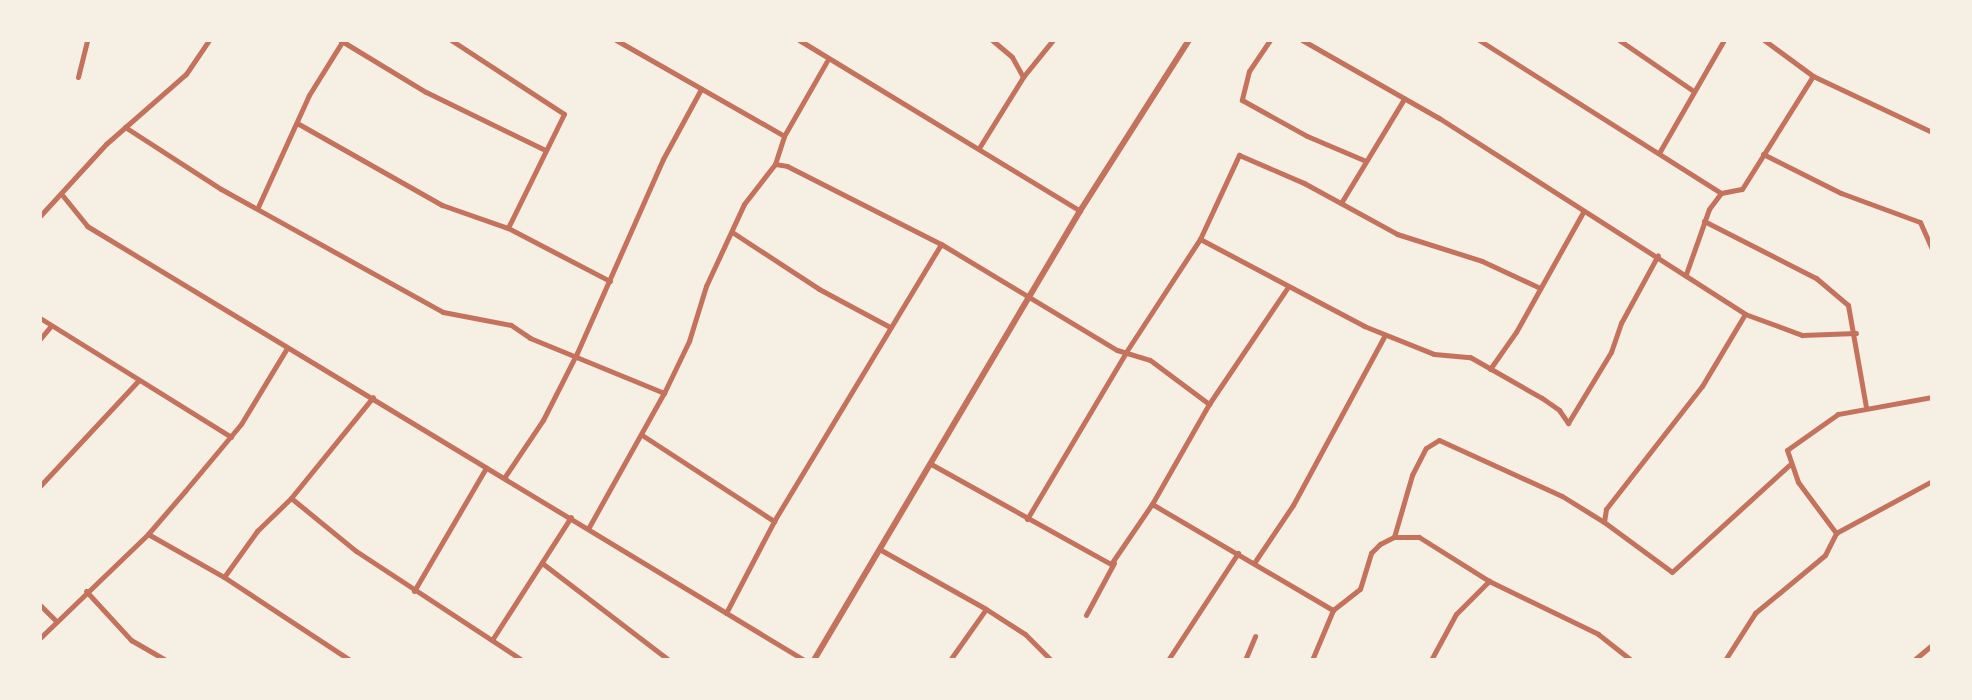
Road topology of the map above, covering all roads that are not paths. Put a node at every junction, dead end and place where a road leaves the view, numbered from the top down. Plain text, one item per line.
1 (87, 40) edge
2 (209, 40) edge
3 (452, 40) edge
4 (616, 40) edge
5 (799, 40) edge
6 (992, 40) edge
7 (1053, 40) edge
8 (1189, 40) edge
9 (1270, 40) edge
10 (1302, 40) edge
11 (1479, 40) edge
12 (1619, 40) edge
13 (1724, 40) edge
14 (1763, 40) edge
15 (341, 41) edge
16 (827, 61) junction
17 (1813, 76) junction
18 (78, 77) dead end
19 (1023, 77) junction
20 (701, 89) junction
21 (1692, 90) junction
22 (1404, 99) junction
23 (297, 123) junction
24 (125, 127) junction
25 (1932, 132) edge
26 (784, 136) junction
27 (979, 148) junction
28 (545, 150) junction
29 (1659, 153) junction
30 (1763, 154) junction
31 (1366, 161) junction
32 (775, 164) junction
33 (1721, 193) junction
34 (63, 196) junction
35 (1341, 202) junction
36 (258, 207) junction
37 (1080, 211) junction
38 (1583, 212) junction
39 (40, 216) edge
40 (1704, 221) junction
41 (508, 228) junction
42 (732, 232) junction
43 (1200, 239) junction
44 (941, 244) junction
45 (1932, 249) edge
46 (1658, 255) junction
47 (1686, 274) junction
48 (610, 281) junction
49 (1288, 287) junction
50 (1541, 288) junction
51 (1029, 296) junction
52 (1745, 314) junction
53 (40, 318) edge
54 (51, 327) junction
55 (890, 327) junction
56 (1856, 333) junction
57 (1385, 335) junction
58 (40, 339) edge
59 (287, 348) junction
60 (1126, 352) junction
61 (577, 353) junction
62 (1490, 369) junction
63 (139, 380) junction
64 (664, 393) junction
65 (373, 397) junction
66 (1932, 397) edge
67 (1209, 404) junction
68 (1866, 407) junction
69 (642, 435) junction
70 (231, 438) junction
71 (931, 464) junction
72 (1789, 465) junction
73 (486, 468) junction
74 (504, 478) junction
75 (1932, 481) edge
76 (40, 486) edge
77 (291, 498) junction
78 (1152, 504) junction
79 (571, 517) junction
80 (1027, 519) junction
81 (774, 521) junction
82 (1604, 522) junction
83 (589, 527) junction
84 (1836, 533) junction
85 (148, 534) junction
86 (1394, 537) junction
87 (881, 550) junction
88 (1238, 553) junction
89 (1116, 560) junction
90 (542, 562) junction
91 (1254, 563) junction
92 (224, 577) junction
93 (1489, 581) junction
94 (86, 591) junction
95 (414, 591) junction
96 (40, 604) edge
97 (986, 609) junction
98 (1333, 610) junction
99 (726, 613) junction
100 (1086, 615) dead end
101 (55, 620) junction
102 (1255, 636) dead end
103 (40, 638) edge
104 (492, 640) junction
105 (1932, 645) edge
106 (1432, 658) edge
107 (165, 660) edge
108 (350, 660) edge
109 (522, 660) edge
110 (669, 660) edge
111 (804, 660) edge
112 (814, 660) edge
113 (950, 660) edge
114 (1051, 660) edge
115 (1168, 660) edge
116 (1245, 660) edge
117 (1312, 660) edge
118 (1440, 660) edge
119 (1631, 660) edge
120 (1725, 660) edge
121 (1914, 660) edge

1 - 18 street
2 - 24 street
3 - 28 street
4 - 20 street
5 - 16 street
6 - 19 street
7 - 19 street
8 - 37 street
9 - 31 street
10 - 22 street
11 - 29 street
12 - 21 street
13 - 21 street
14 - 17 street
15 - 23 street
15 - 28 street
16 - 26 street
16 - 27 street
17 - 25 street
17 - 30 street
19 - 27 street
20 - 26 street
20 - 48 street
21 - 29 street
22 - 31 street
22 - 38 street
23 - 36 street
23 - 41 street
24 - 34 street
24 - 36 street
26 - 32 street
27 - 37 street
28 - 41 street
29 - 33 street
30 - 33 street
30 - 45 street
31 - 35 street
32 - 42 street
32 - 44 street
33 - 40 street
34 - 39 street
34 - 59 street
35 - 43 street
35 - 50 street
36 - 61 street
37 - 51 street
38 - 46 street
38 - 50 street
40 - 47 street
40 - 56 street
41 - 48 street
42 - 55 street
42 - 64 street
43 - 49 street
43 - 60 street
44 - 51 street
44 - 55 street
46 - 47 street
46 - 62 street
47 - 52 street
48 - 61 street
49 - 57 street
49 - 67 street
50 - 62 street
51 - 60 street
51 - 71 street
52 - 56 street
52 - 82 street
53 - 54 street
54 - 58 street
54 - 63 street
55 - 81 street
56 - 68 street
57 - 62 street
57 - 91 street
59 - 65 street
59 - 70 street
60 - 67 street
60 - 80 street
61 - 64 street
61 - 74 street
63 - 70 street
63 - 76 street
64 - 69 street
65 - 73 street
65 - 77 street
66 - 68 street
67 - 78 street
68 - 72 street
69 - 81 street
69 - 83 street
70 - 85 street
71 - 80 street
71 - 87 street
72 - 82 street
72 - 84 street
73 - 74 street
73 - 95 street
74 - 79 street
75 - 84 street
77 - 92 street
77 - 95 street
78 - 88 street
78 - 89 street
79 - 83 street
79 - 90 street
80 - 89 street
81 - 99 street
82 - 86 street
83 - 99 street
84 - 120 street
85 - 92 street
85 - 94 street
86 - 93 street
86 - 98 street
87 - 97 street
87 - 112 street
88 - 91 street
88 - 115 street
89 - 100 street
90 - 104 street
90 - 110 street
91 - 98 street
92 - 108 street
93 - 106 street
93 - 119 street
94 - 101 street
94 - 107 street
95 - 104 street
96 - 101 street
97 - 113 street
97 - 114 street
98 - 117 street
99 - 111 street
101 - 103 street
102 - 116 street
104 - 109 street
105 - 121 street
106 - 118 street

